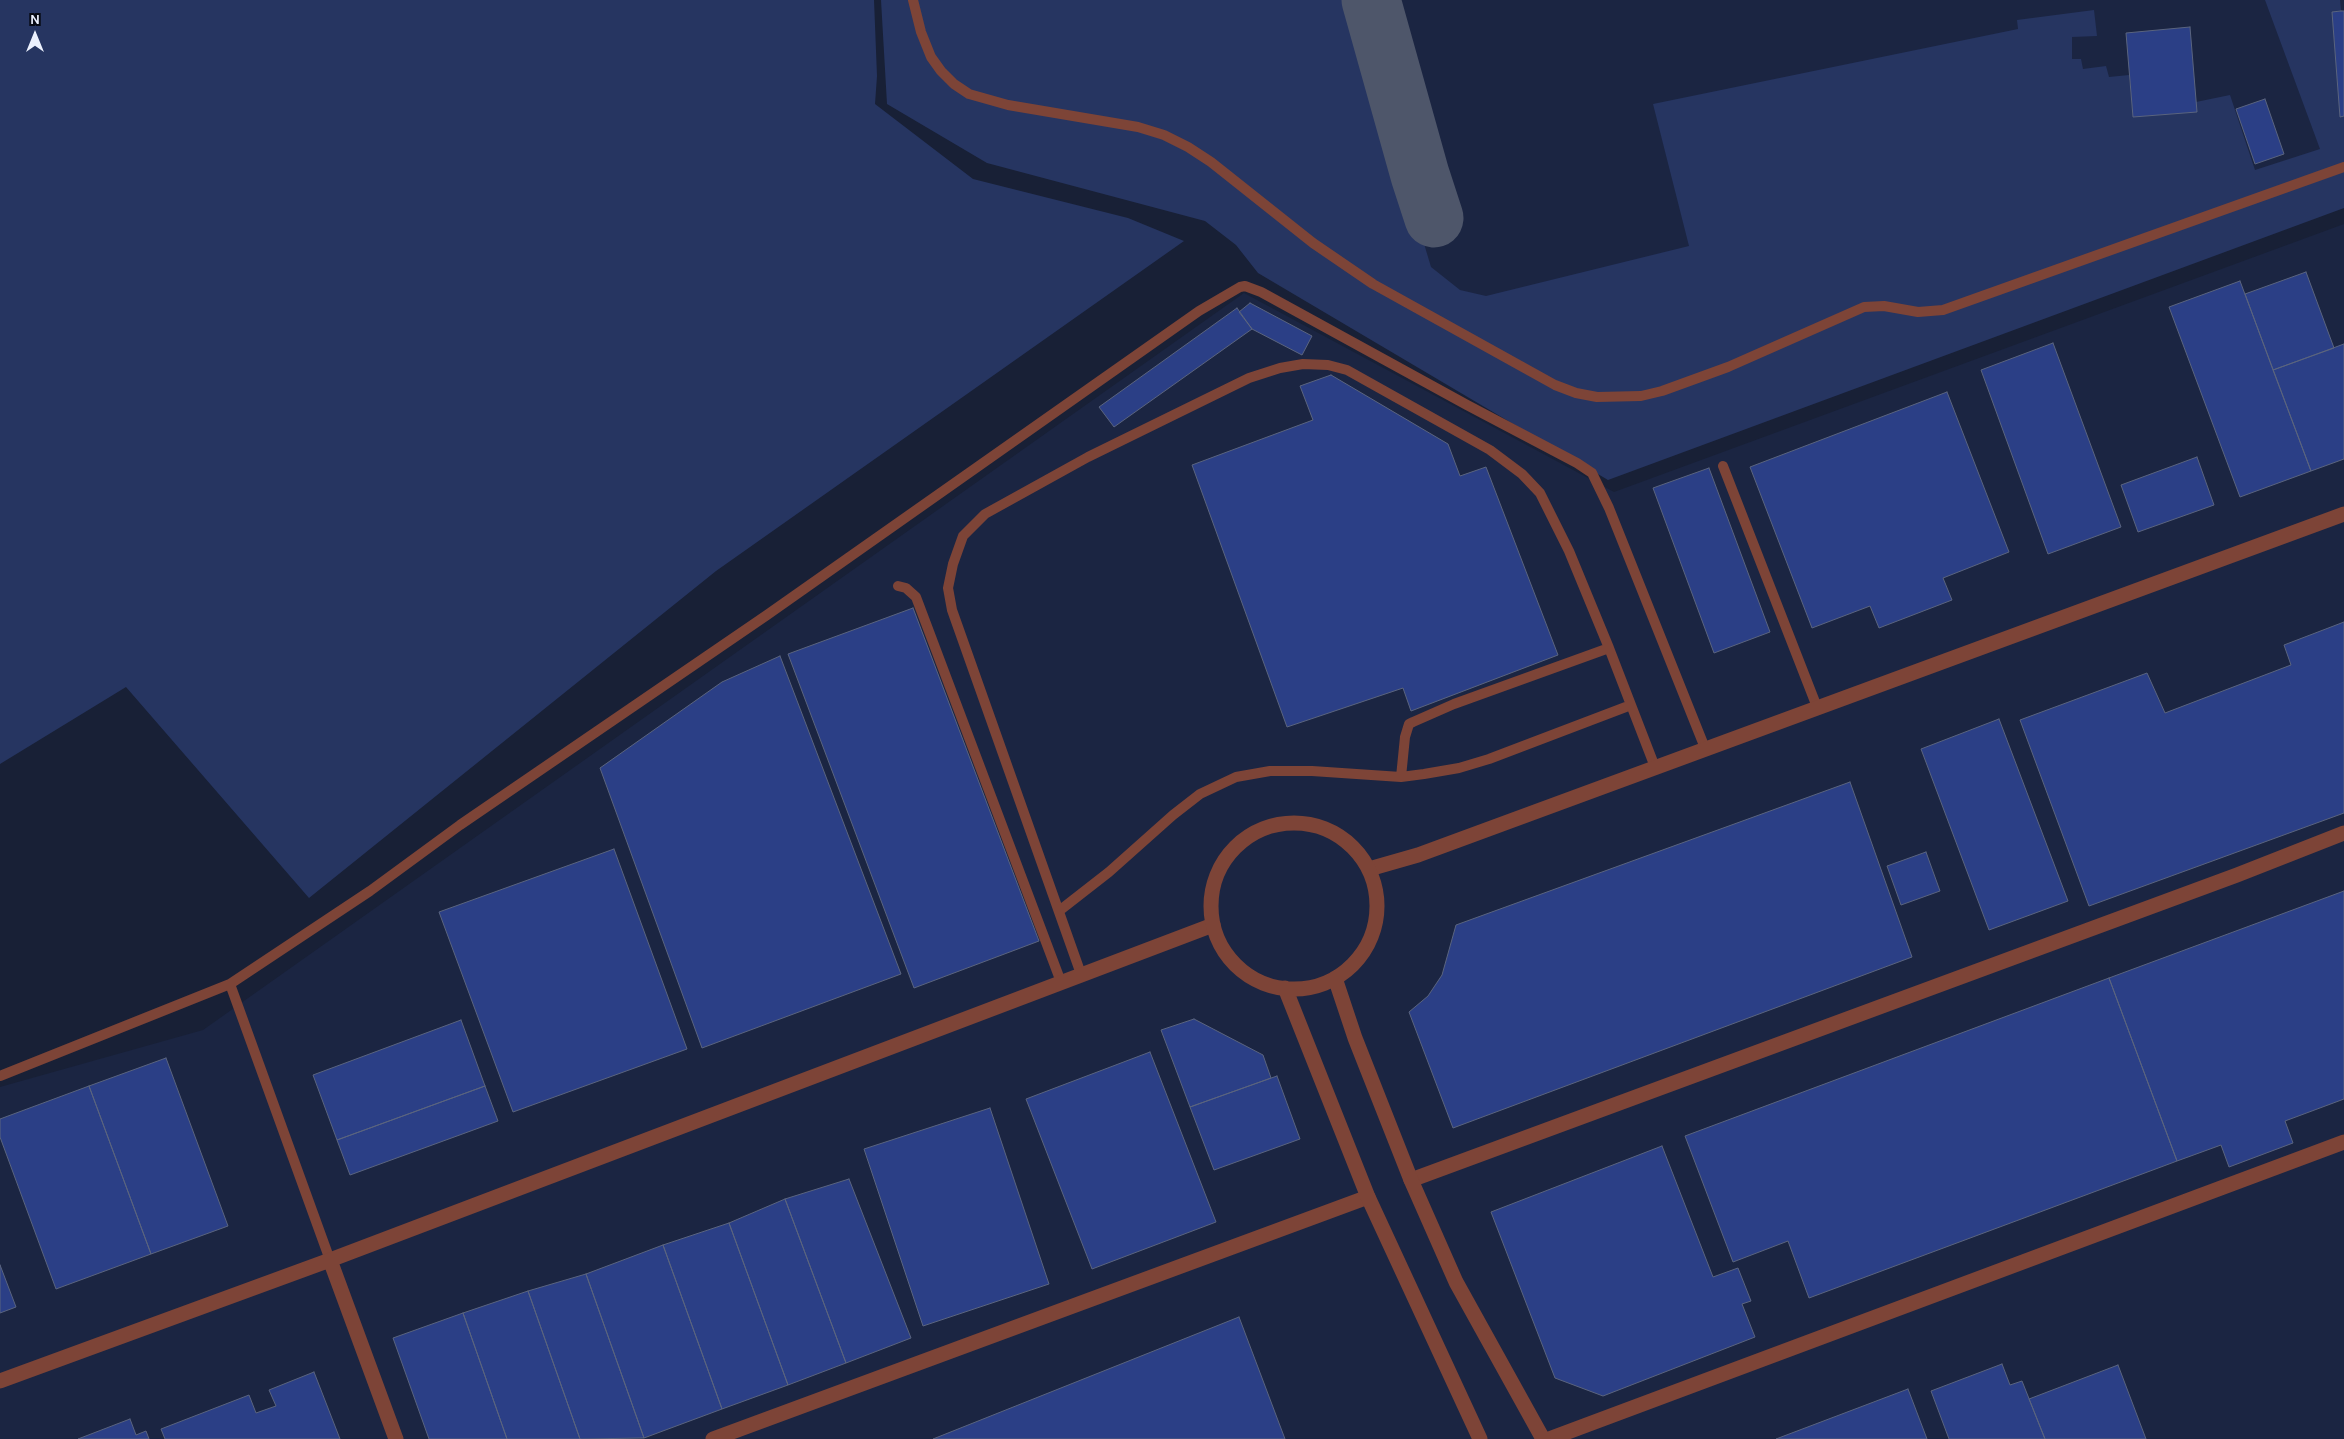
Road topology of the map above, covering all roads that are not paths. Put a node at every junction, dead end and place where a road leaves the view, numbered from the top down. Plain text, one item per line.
1 (912, 0) edge
2 (2344, 167) edge
3 (1723, 466) dead end
4 (2344, 514) edge
5 (898, 586) dead end
6 (1609, 648) junction
7 (1631, 705) junction
8 (1817, 708) junction
9 (1705, 748) junction
10 (1655, 767) junction
11 (1401, 777) junction
12 (2344, 833) edge
13 (1369, 869) junction
14 (1059, 911) junction
15 (1213, 925) junction
16 (1081, 974) junction
17 (1335, 978) junction
18 (1061, 982) junction
19 (230, 984) junction
20 (1284, 988) junction
21 (0, 1076) edge
22 (2344, 1142) edge
23 (1411, 1180) junction
24 (1368, 1197) junction
25 (330, 1260) junction
26 (0, 1381) edge
27 (396, 1439) edge
28 (713, 1439) edge
29 (1480, 1439) edge
30 (1543, 1439) edge
31 (1549, 1439) edge

1 - 2 lane
3 - 8 lane
4 - 8 street
5 - 18 lane
6 - 7 lane
6 - 11 lane
6 - 14 lane
7 - 10 lane
7 - 11 lane
8 - 9 street
9 - 10 street
9 - 19 lane
10 - 13 street
11 - 14 lane
12 - 23 street
13 - 15 street
13 - 17 street
14 - 16 lane
15 - 16 street
15 - 20 street
16 - 18 street
17 - 20 street
17 - 23 street
18 - 25 street
19 - 21 lane
19 - 25 lane
20 - 24 street
22 - 31 street
23 - 30 street
24 - 28 street
24 - 29 street
25 - 26 street
25 - 27 street

